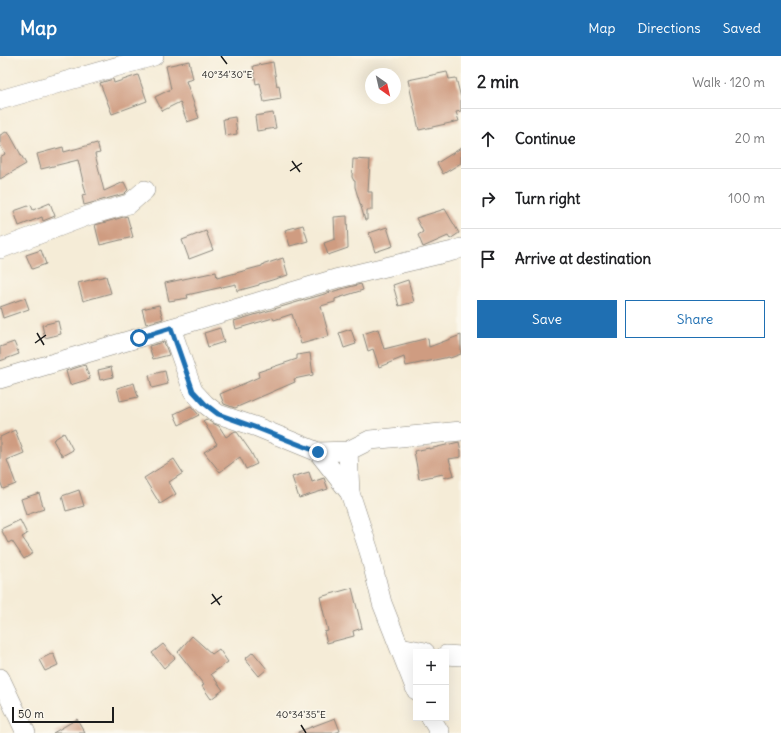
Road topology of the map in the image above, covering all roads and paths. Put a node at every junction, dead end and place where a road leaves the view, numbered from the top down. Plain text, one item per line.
1 (154, 56) edge
2 (0, 100) edge
3 (145, 190) dead end
4 (461, 248) edge
5 (0, 249) edge
6 (171, 328) junction
7 (0, 379) edge
8 (461, 431) edge
9 (348, 451) junction
10 (318, 452) junction
11 (350, 493) junction
12 (400, 647) junction
13 (413, 650) edge
14 (449, 655) edge
15 (461, 656) edge
16 (0, 678) edge
17 (414, 685) edge
18 (433, 721) edge
19 (26, 733) edge
20 (440, 733) edge

1 - 2 street
3 - 5 street
4 - 6 street
6 - 7 street
6 - 10 street
8 - 9 street
9 - 10 street
9 - 11 street
10 - 11 street
11 - 12 street
12 - 13 street
12 - 17 street
14 - 15 street
16 - 19 street
18 - 20 street

